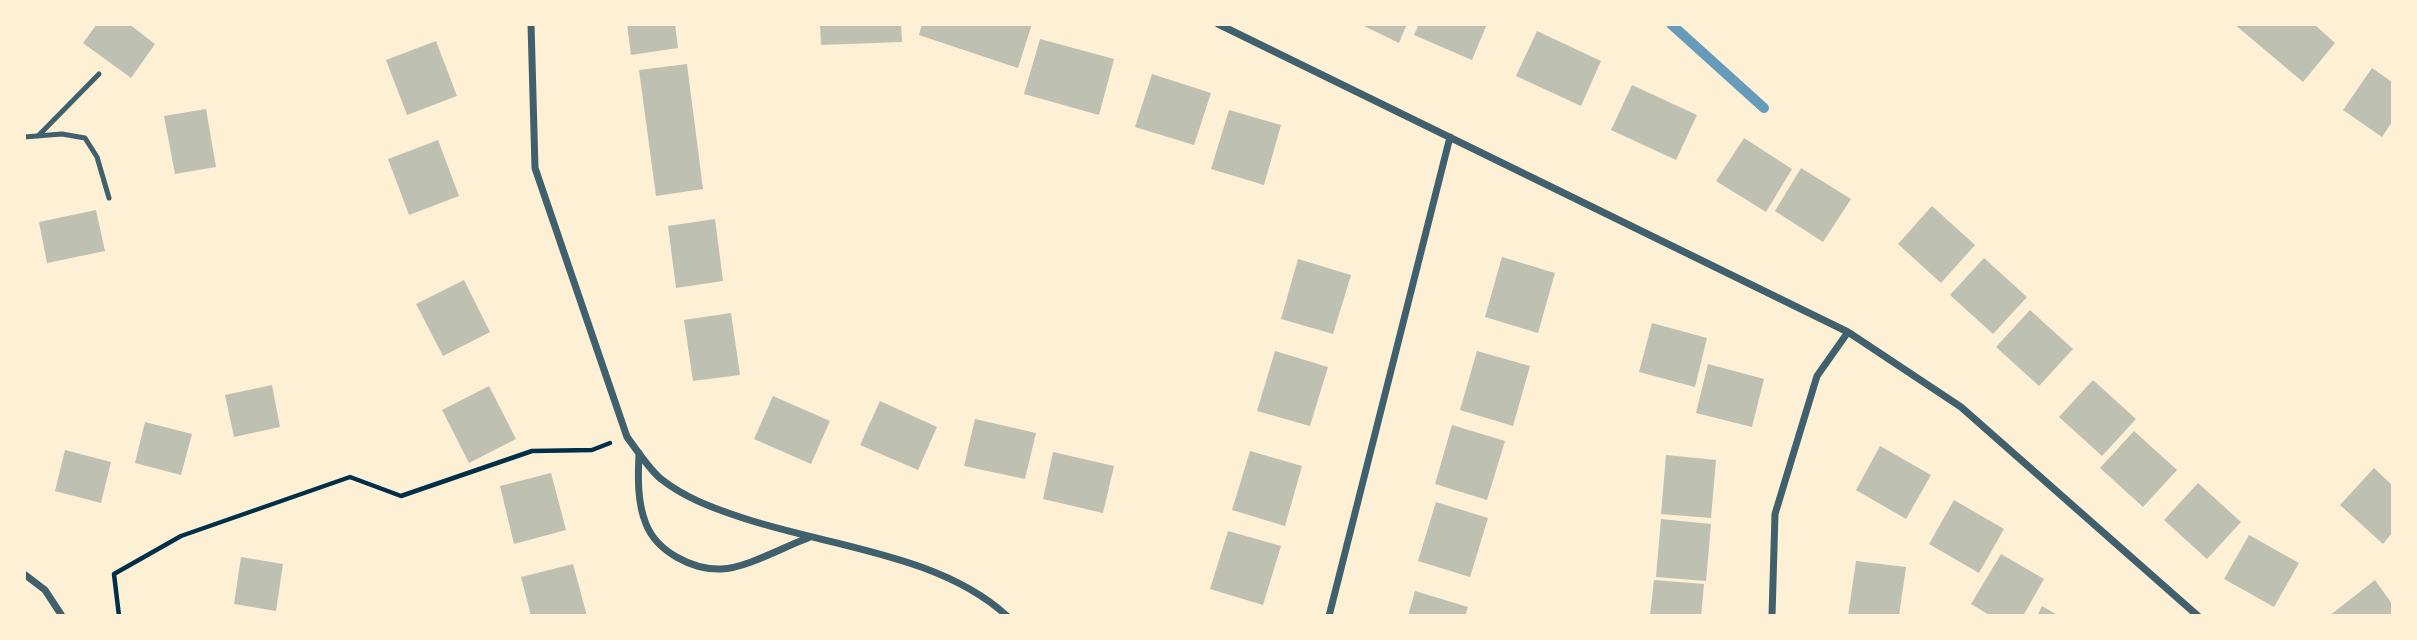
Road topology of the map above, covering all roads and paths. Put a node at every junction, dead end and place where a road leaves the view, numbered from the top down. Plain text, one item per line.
1 (531, 24) edge
2 (1218, 24) edge
3 (99, 74) dead end
4 (38, 136) junction
5 (24, 137) edge
6 (1450, 137) junction
7 (109, 198) dead end
8 (1848, 332) junction
9 (592, 450) dead end
10 (639, 453) junction
11 (808, 538) junction
12 (24, 574) edge
13 (62, 615) edge
14 (119, 615) edge
15 (1007, 615) edge
16 (1329, 615) edge
17 (1773, 615) edge
18 (2198, 615) edge

1 - 10 street
2 - 6 street
3 - 4 lane
4 - 5 lane
4 - 7 lane
6 - 8 street
6 - 16 street
8 - 17 street
8 - 18 street
9 - 14 path
10 - 11 street
10 - 11 street
11 - 15 street
12 - 13 street

